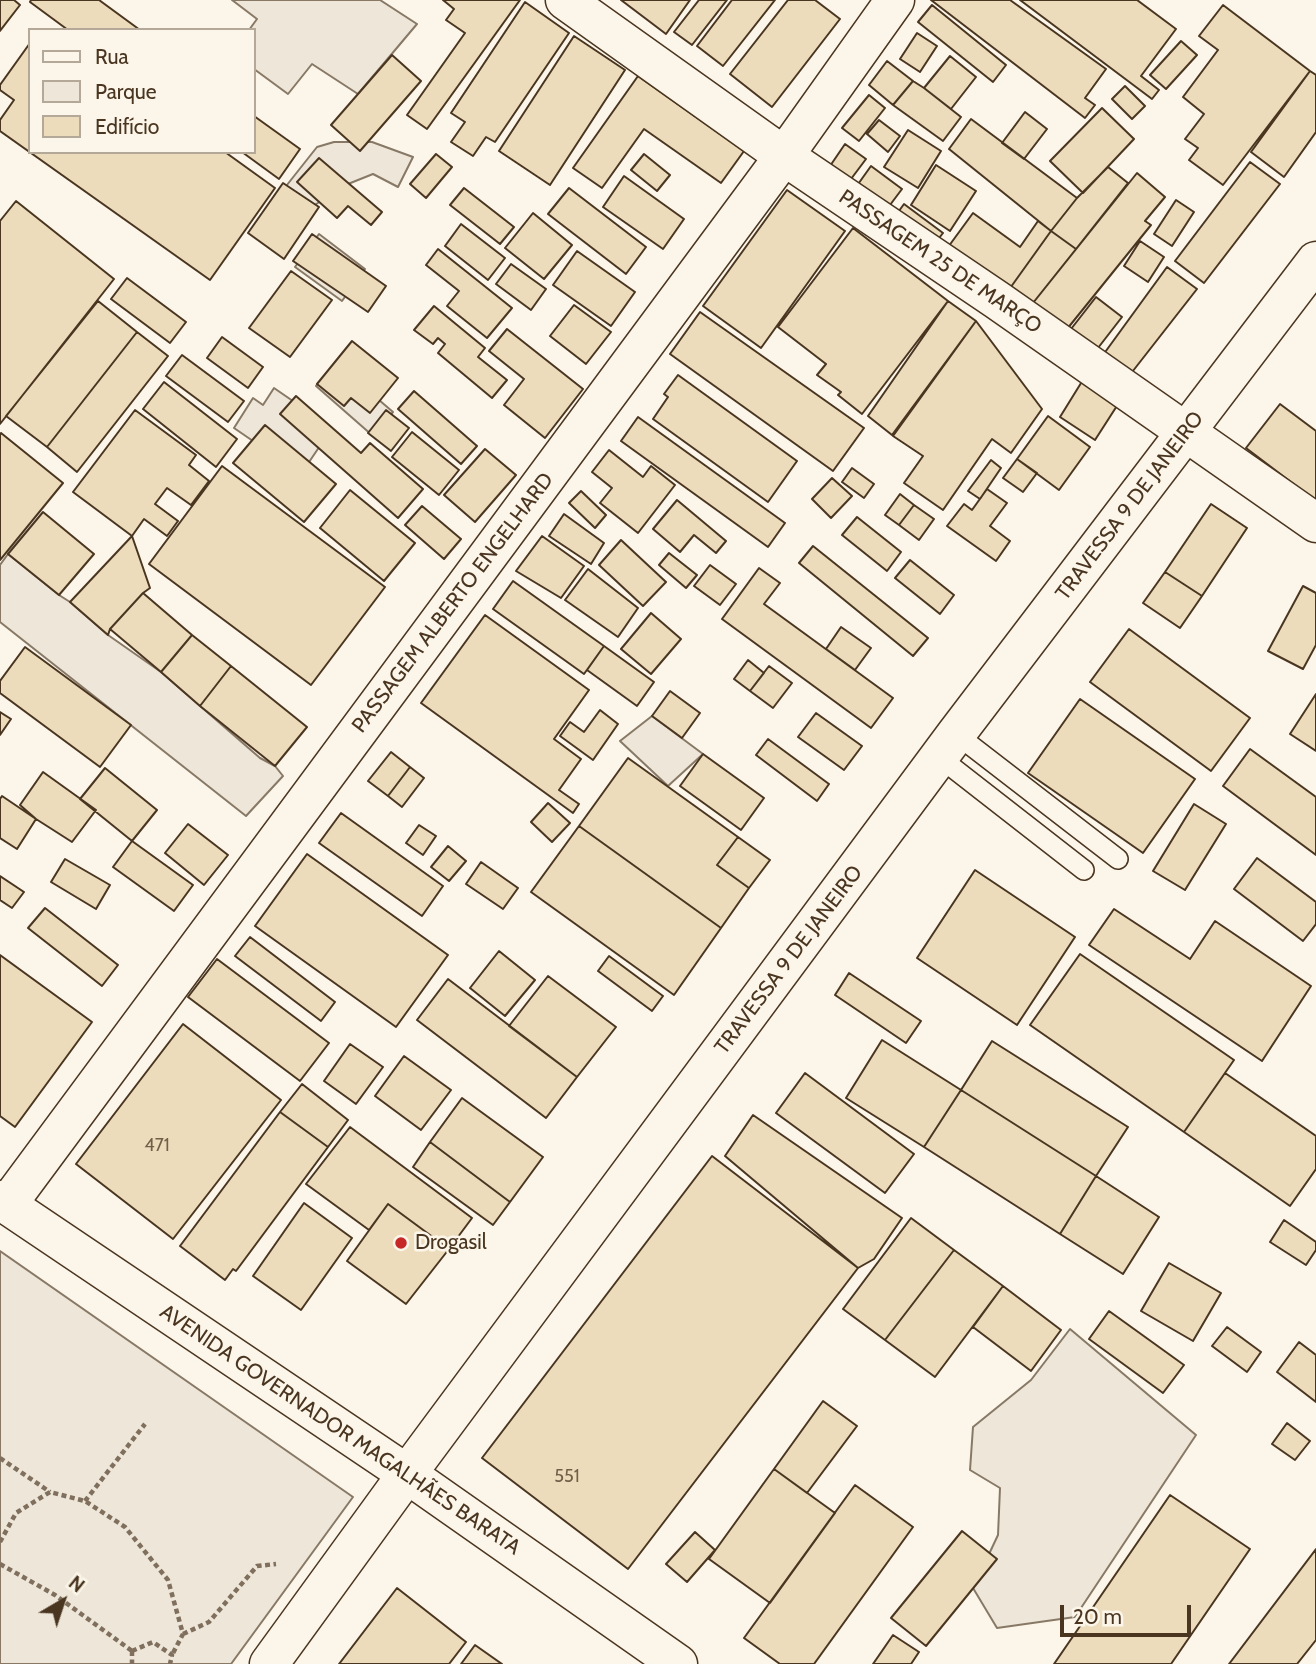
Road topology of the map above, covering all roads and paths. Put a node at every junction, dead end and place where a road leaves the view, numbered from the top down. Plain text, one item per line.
1 (565, 0) edge
2 (895, 0) edge
3 (783, 156) junction
4 (1316, 261) edge
5 (1186, 432) junction
6 (1316, 523) edge
7 (947, 746) junction
8 (1118, 859) dead end
9 (1084, 870) dead end
10 (4, 1202) edge
11 (145, 1424) dead end
12 (0, 1458) edge
13 (407, 1474) junction
14 (50, 1492) junction
15 (85, 1502) junction
16 (0, 1542) edge
17 (0, 1564) edge
18 (276, 1564) dead end
19 (183, 1634) junction
20 (132, 1651) junction
21 (172, 1655) junction
22 (132, 1664) edge
23 (170, 1664) edge
24 (269, 1664) edge
25 (678, 1664) edge

1 - 3 main road, PASSAGEM 25 DE MARÇO
2 - 3 main road, PASSAGEM ALBERTO ENGELHARD
3 - 5 main road, PASSAGEM 25 DE MARÇO
3 - 10 main road, PASSAGEM ALBERTO ENGELHARD
4 - 5 main road, TRAVESSA 9 DE JANEIRO
5 - 6 main road, PASSAGEM 25 DE MARÇO
5 - 7 main road, TRAVESSA 9 DE JANEIRO
7 - 8 lane
7 - 9 lane
7 - 13 main road, TRAVESSA 9 DE JANEIRO
10 - 13 main road, AVENIDA GOVERNADOR MAGALHÃES BARATA
11 - 15 path
12 - 14 path
13 - 24 main road, TRAVESSA 9 DE JANEIRO
13 - 25 main road, AVENIDA GOVERNADOR MAGALHÃES BARATA
14 - 15 path
14 - 16 path
15 - 19 path
17 - 20 path
18 - 19 path
19 - 21 path
20 - 21 path
20 - 22 path
21 - 23 path

